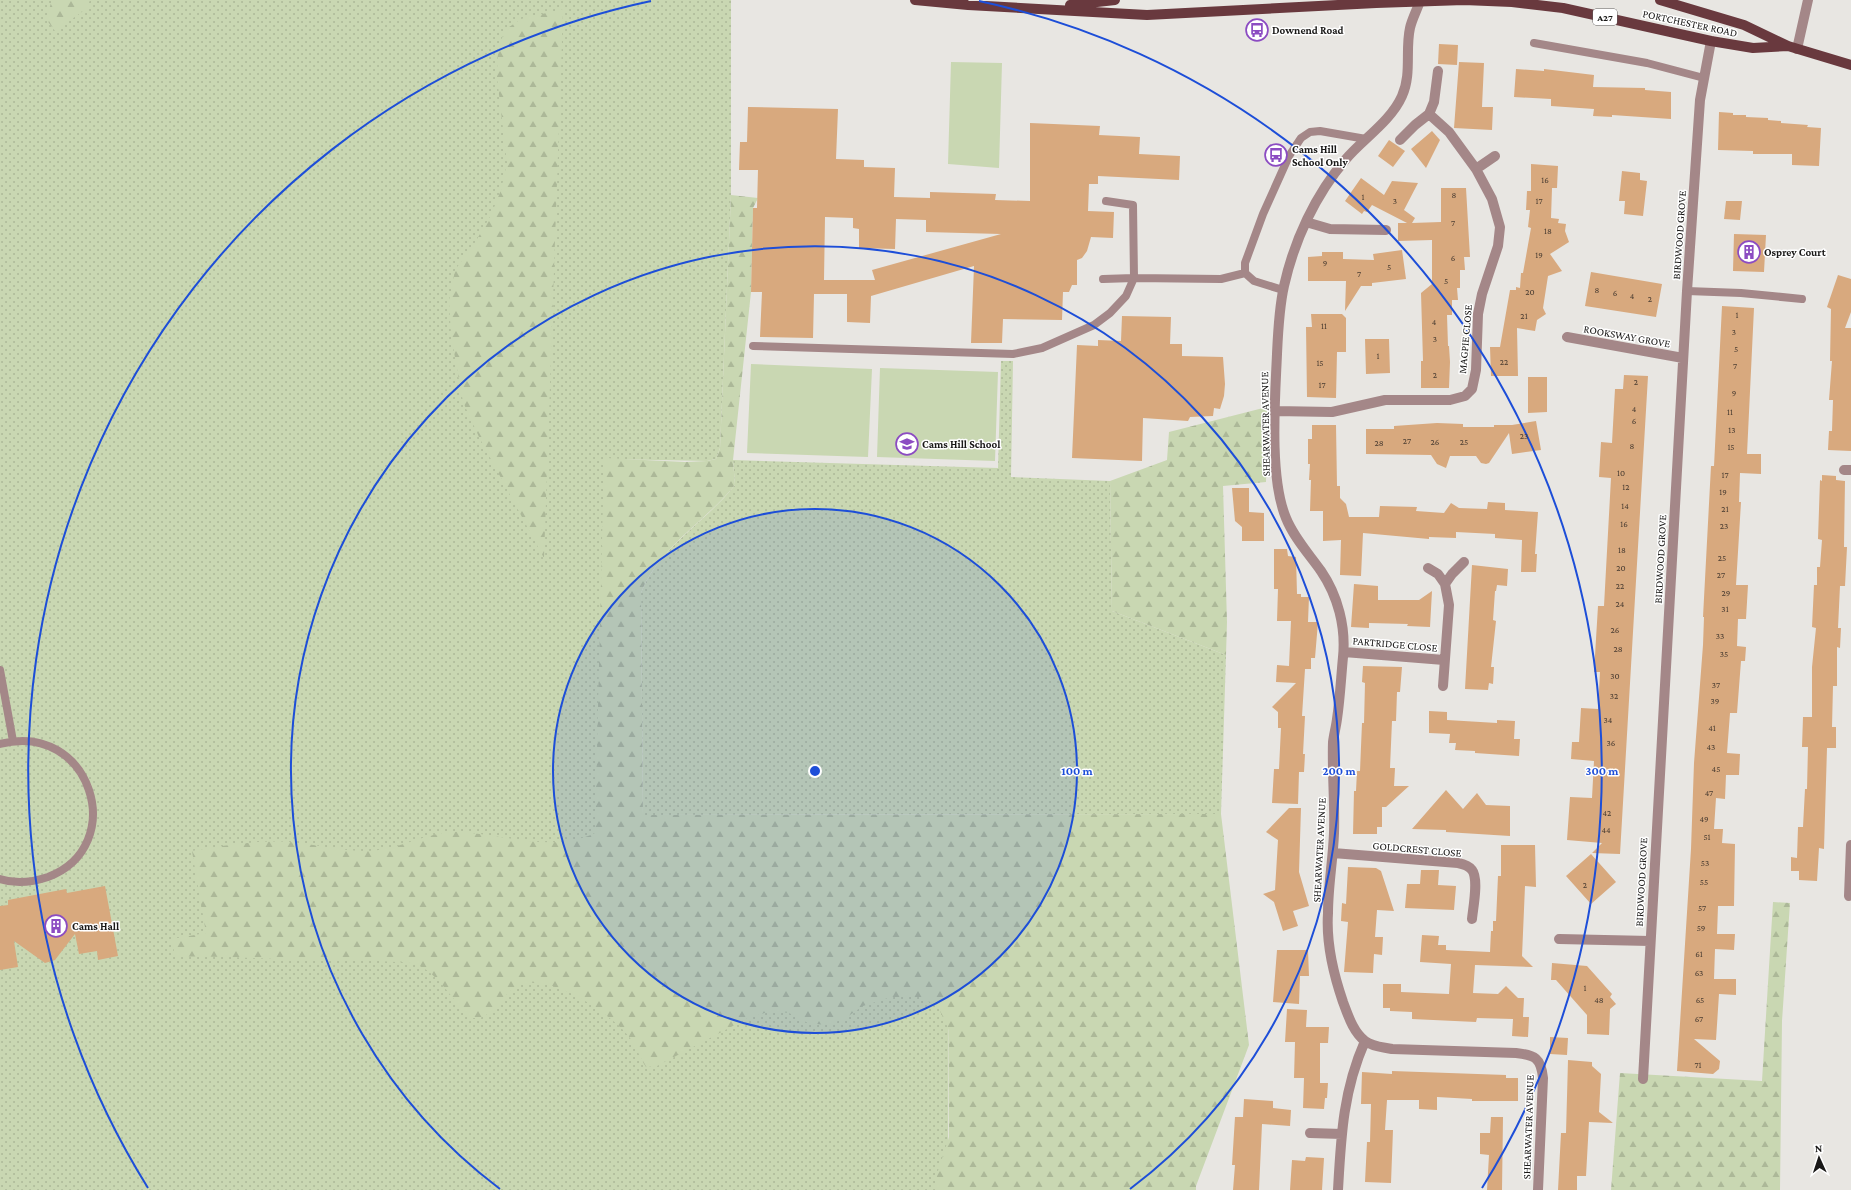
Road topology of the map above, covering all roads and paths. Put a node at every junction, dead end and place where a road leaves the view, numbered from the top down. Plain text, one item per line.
1 (915, 0) edge
2 (1115, 0) edge
3 (1660, 0) edge
4 (1808, 0) edge
5 (1420, 1) junction
6 (1040, 8) junction
7 (1711, 41) junction
8 (1534, 43) dead end
9 (1792, 47) junction
10 (1851, 65) edge
11 (1438, 71) dead end
12 (1704, 78) junction
13 (1429, 114) junction
14 (1366, 139) junction
15 (1400, 140) dead end
16 (1495, 156) dead end
17 (1476, 169) junction
18 (1106, 201) dead end
19 (1306, 222) junction
20 (1386, 230) dead end
21 (1245, 273) junction
22 (1134, 278) junction
23 (1103, 279) dead end
24 (1283, 290) junction
25 (1687, 291) junction
26 (1802, 299) dead end
27 (1567, 337) dead end
28 (753, 346) dead end
29 (1683, 358) junction
30 (1275, 411) junction
31 (1464, 562) dead end
32 (1428, 568) dead end
33 (1445, 584) junction
34 (1344, 652) junction
35 (1444, 660) junction
36 (0, 670) edge
37 (1443, 686) dead end
38 (13, 741) junction
39 (0, 744) edge
40 (1851, 845) edge
41 (1333, 853) junction
42 (0, 879) edge
43 (1849, 896) dead end
44 (1472, 919) dead end
45 (1559, 938) dead end
46 (1650, 941) junction
47 (1365, 1041) junction
48 (1643, 1079) dead end
49 (1310, 1133) dead end
50 (1342, 1134) junction
51 (1338, 1190) edge
52 (1538, 1190) edge

1 - 6 main road, A27
2 - 6 main road, A27
3 - 9 main road, PORTCHESTER ROAD / A27
4 - 9 street
5 - 6 main road, A27
5 - 7 main road, PORTCHESTER ROAD / A27
5 - 14 street, SHEARWATER AVENUE
7 - 9 main road, PORTCHESTER ROAD / A27
7 - 12 street, BIRDWOOD GROVE
8 - 12 lane
9 - 10 main road, PORTCHESTER ROAD / A27
11 - 13 street
12 - 25 street, BIRDWOOD GROVE
13 - 15 street
13 - 17 street, MAGPIE CLOSE
14 - 19 street, SHEARWATER AVENUE
14 - 21 lane
16 - 17 street
17 - 30 street, MAGPIE CLOSE
18 - 22 lane
19 - 20 street
19 - 24 street, SHEARWATER AVENUE
21 - 22 lane
21 - 24 lane
22 - 23 lane
22 - 28 lane
24 - 30 street, SHEARWATER AVENUE
25 - 26 lane
25 - 29 street, BIRDWOOD GROVE
27 - 29 street, ROOKSWAY GROVE
29 - 46 street, BIRDWOOD GROVE
30 - 34 street, SHEARWATER AVENUE
31 - 33 street
32 - 33 street
33 - 35 street, PARTRIDGE CLOSE
34 - 35 street, PARTRIDGE CLOSE
34 - 41 street, SHEARWATER AVENUE
35 - 37 street, PARTRIDGE CLOSE
36 - 38 lane
38 - 39 lane
38 - 42 lane
40 - 43 street
41 - 44 street, GOLDCREST CLOSE
41 - 47 street, SHEARWATER AVENUE
45 - 46 street
46 - 48 street, BIRDWOOD GROVE
47 - 50 street
47 - 52 street, SHEARWATER AVENUE
49 - 50 street
50 - 51 street

